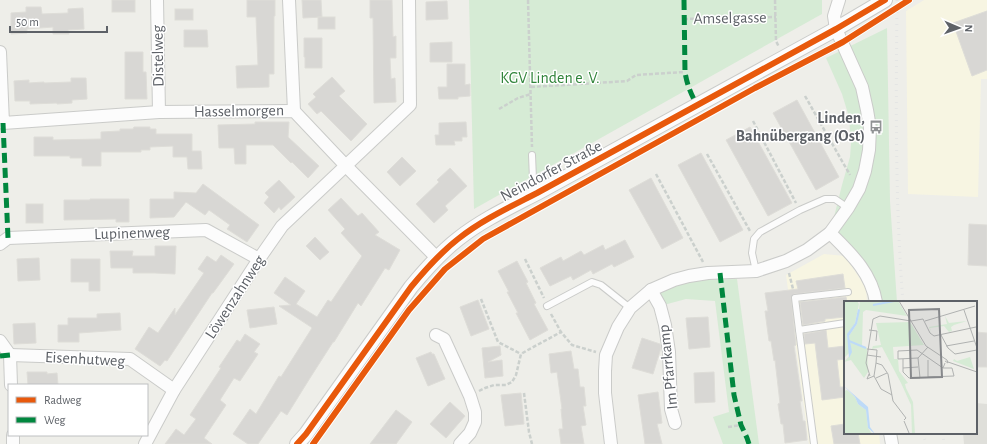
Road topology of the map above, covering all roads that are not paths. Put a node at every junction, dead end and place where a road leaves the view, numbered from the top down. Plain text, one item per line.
1 (157, 0) edge
2 (289, 0) edge
3 (409, 0) edge
4 (839, 0) edge
5 (885, 0) edge
6 (836, 29) junction
7 (0, 52) edge
8 (294, 111) junction
9 (159, 112) junction
10 (532, 155) road end
11 (346, 166) junction
12 (537, 193) junction
13 (848, 208) junction
14 (830, 233) junction
15 (0, 244) edge
16 (437, 258) junction
17 (260, 259) junction
18 (756, 271) junction
19 (651, 290) junction
20 (848, 292) dead end
21 (876, 301) edge
22 (547, 306) road end
23 (630, 308) junction
24 (844, 323) edge
25 (799, 330) junction
26 (436, 335) dead end
27 (0, 341) edge
28 (10, 355) junction
29 (11, 384) edge
30 (174, 390) junction
31 (675, 423) dead end
32 (890, 434) edge
33 (145, 444) edge
34 (297, 444) edge
35 (460, 444) edge
36 (611, 444) edge
37 (814, 444) edge
38 (892, 444) edge

1 - 9 street, Distelweg
2 - 8 street
3 - 11 street, Löwenzahnweg
4 - 6 street
5 - 6 street, Neindorfer Straße
6 - 12 street, Neindorfer Straße
6 - 13 street
7 - 9 street, Hasselmorgen
8 - 9 street, Hasselmorgen
8 - 11 street, Hasselmorgen
10 - 12 lane
11 - 16 street, Hasselmorgen
11 - 17 street, Löwenzahnweg
12 - 16 street, Neindorfer Straße
13 - 14 street
13 - 18 lane
14 - 18 street
14 - 21 street
15 - 17 street, Lupinenweg
16 - 34 street, Neindorfer Straße
17 - 30 street, Löwenzahnweg
18 - 19 street
19 - 23 street
19 - 31 street, Im Pfarrkamp
20 - 25 lane
22 - 23 lane
23 - 36 street
24 - 25 lane
25 - 37 lane
26 - 35 street
27 - 28 street
28 - 29 street
28 - 30 street, Eisenhutweg
30 - 33 street, Löwenzahnweg
32 - 38 street

